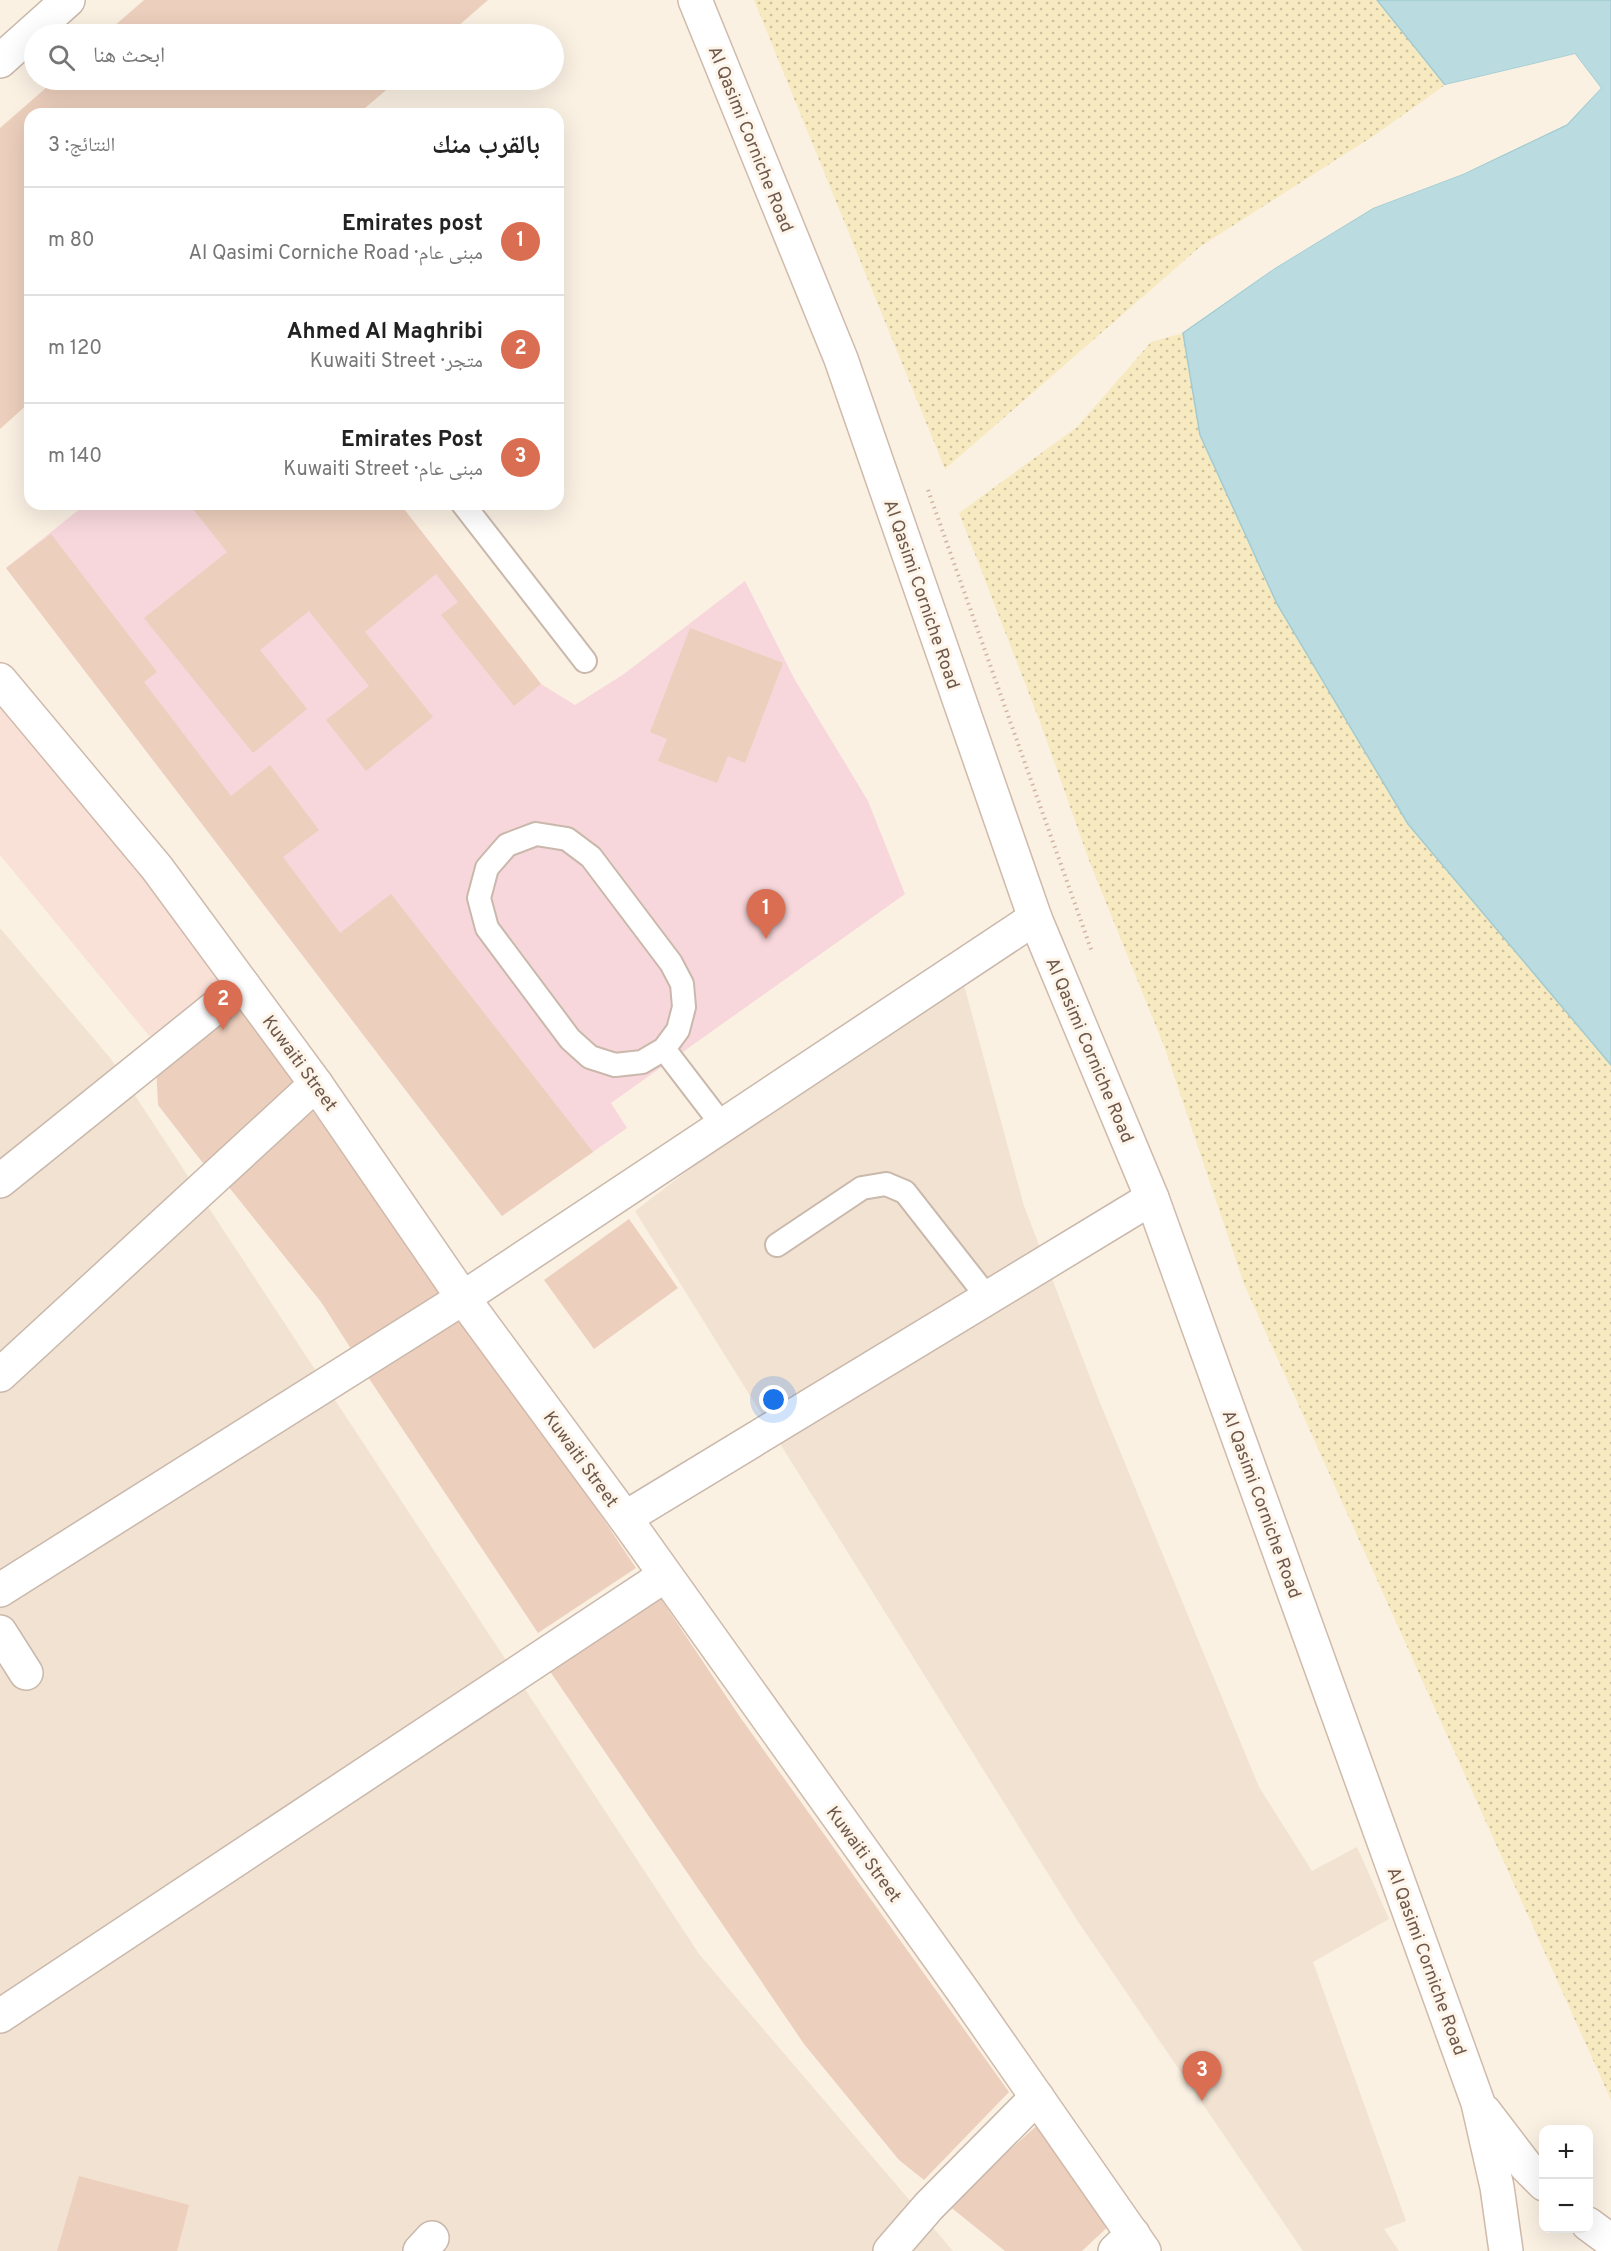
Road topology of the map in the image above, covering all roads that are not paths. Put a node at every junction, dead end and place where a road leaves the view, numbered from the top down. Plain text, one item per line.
1 (68, 0) edge
2 (695, 0) edge
3 (41, 24) edge
4 (24, 39) edge
5 (0, 61) edge
6 (468, 510) edge
7 (585, 661) dead end
8 (0, 680) edge
9 (1035, 918) junction
10 (243, 985) junction
11 (664, 1048) junction
12 (316, 1084) junction
13 (723, 1126) junction
14 (0, 1181) edge
15 (1152, 1198) junction
16 (777, 1245) dead end
17 (463, 1298) junction
18 (988, 1298) junction
19 (0, 1375) edge
20 (625, 1518) junction
21 (664, 1576) junction
22 (0, 1590) edge
23 (0, 1632) edge
24 (26, 1673) dead end
25 (0, 2016) edge
26 (1037, 2097) junction
27 (1478, 2103) junction
28 (1539, 2179) edge
29 (1593, 2228) edge
30 (1611, 2241) edge
31 (1131, 2246) edge
32 (890, 2251) edge
33 (1506, 2251) edge

1 - 3 street
2 - 9 street, Al Qasimi Corniche Road
4 - 5 street
6 - 7 lane
8 - 10 street, Kuwaiti Street
9 - 13 street
9 - 15 street, Al Qasimi Corniche Road
10 - 12 street, Kuwaiti Street
10 - 14 street
11 - 11 lane
11 - 13 lane
12 - 17 street, Kuwaiti Street
12 - 19 street
13 - 17 street
15 - 18 street
15 - 27 street, Al Qasimi Corniche Road
16 - 18 lane
17 - 20 street, Kuwaiti Street
17 - 22 street
18 - 20 street
20 - 21 street, Kuwaiti Street
21 - 25 street
21 - 26 street, Kuwaiti Street
23 - 24 street
26 - 31 street, Kuwaiti Street
26 - 32 street
27 - 28 street, Al Qasimi Corniche Road
27 - 33 street, Al Qasimi Corniche Road
29 - 30 street

